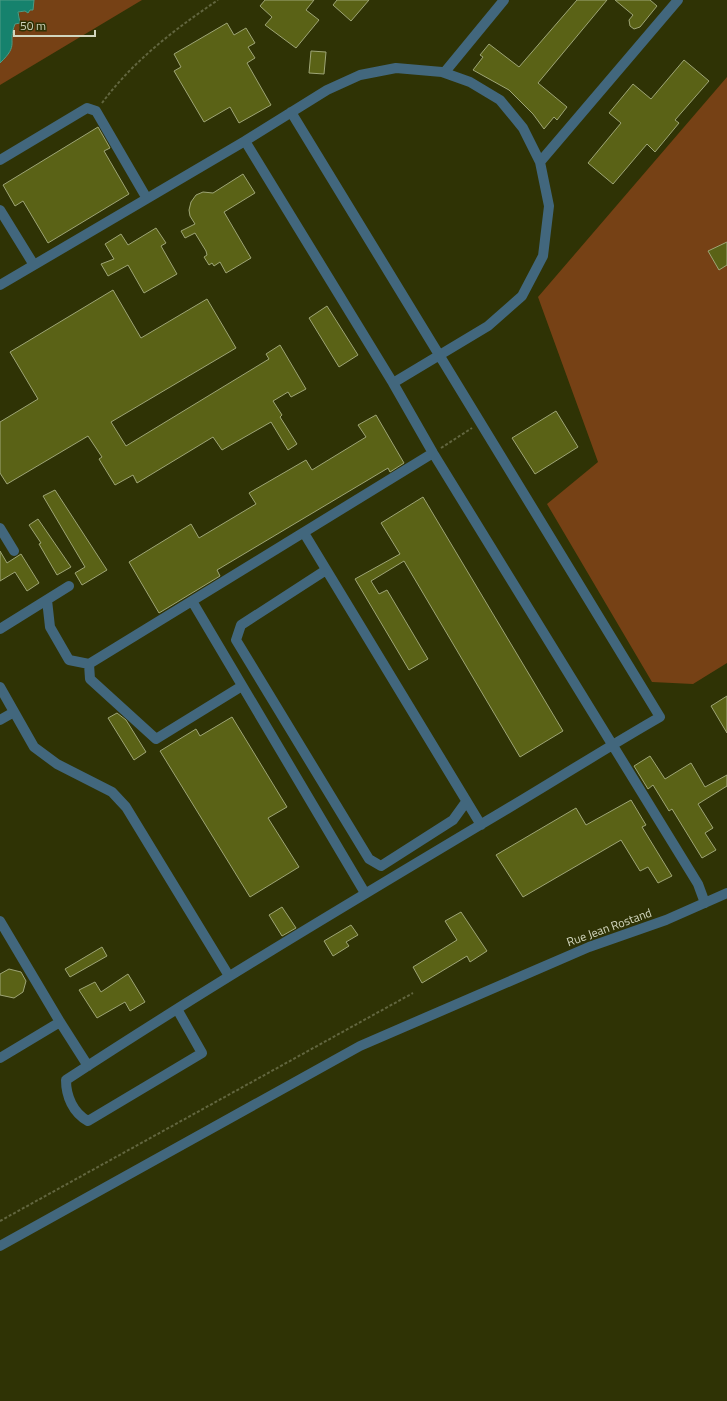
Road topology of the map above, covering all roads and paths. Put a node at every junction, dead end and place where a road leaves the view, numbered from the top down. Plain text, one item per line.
1 (218, 0) edge
2 (504, 0) edge
3 (678, 0) edge
4 (444, 73) junction
5 (96, 111) junction
6 (291, 112) junction
7 (245, 141) junction
8 (0, 160) edge
9 (540, 162) junction
10 (146, 197) junction
11 (0, 210) edge
12 (34, 265) junction
13 (0, 285) edge
14 (439, 354) junction
15 (392, 383) junction
16 (480, 422) junction
17 (433, 453) junction
18 (0, 528) edge
19 (304, 533) junction
20 (14, 551) dead end
21 (326, 570) junction
22 (69, 586) dead end
23 (47, 600) junction
24 (192, 601) junction
25 (0, 629) edge
26 (89, 664) junction
27 (242, 686) junction
28 (0, 687) edge
29 (14, 712) junction
30 (0, 720) edge
31 (613, 744) junction
32 (466, 802) junction
33 (481, 825) junction
34 (365, 893) junction
35 (727, 893) edge
36 (705, 903) junction
37 (0, 921) edge
38 (229, 976) junction
39 (413, 993) dead end
40 (177, 1009) junction
41 (60, 1022) junction
42 (0, 1058) edge
43 (88, 1066) junction
44 (0, 1221) edge
45 (0, 1246) edge

1 - 5 path
2 - 4 street
3 - 9 street
4 - 6 street
4 - 9 street
5 - 8 street
5 - 10 street
6 - 7 street
6 - 14 street
7 - 10 street
7 - 15 street
9 - 14 street
10 - 12 street
11 - 12 street
12 - 13 street
14 - 15 street
14 - 16 street
15 - 17 street
16 - 17 path
16 - 31 street
17 - 19 street
17 - 31 street
18 - 20 street
19 - 21 street
19 - 24 street
21 - 32 street
21 - 32 street
22 - 23 street
23 - 25 street
23 - 26 street
24 - 26 street
24 - 27 street
26 - 27 street
27 - 34 street
28 - 29 street
29 - 30 street
29 - 38 street
31 - 33 street
31 - 36 street
32 - 33 street
33 - 34 street
34 - 38 street
35 - 36 street, Rue Jean Rostand
36 - 45 street, Rue Jean Rostand
37 - 41 street
38 - 40 street
39 - 44 path
40 - 43 street
40 - 43 street
41 - 42 street
41 - 43 street

